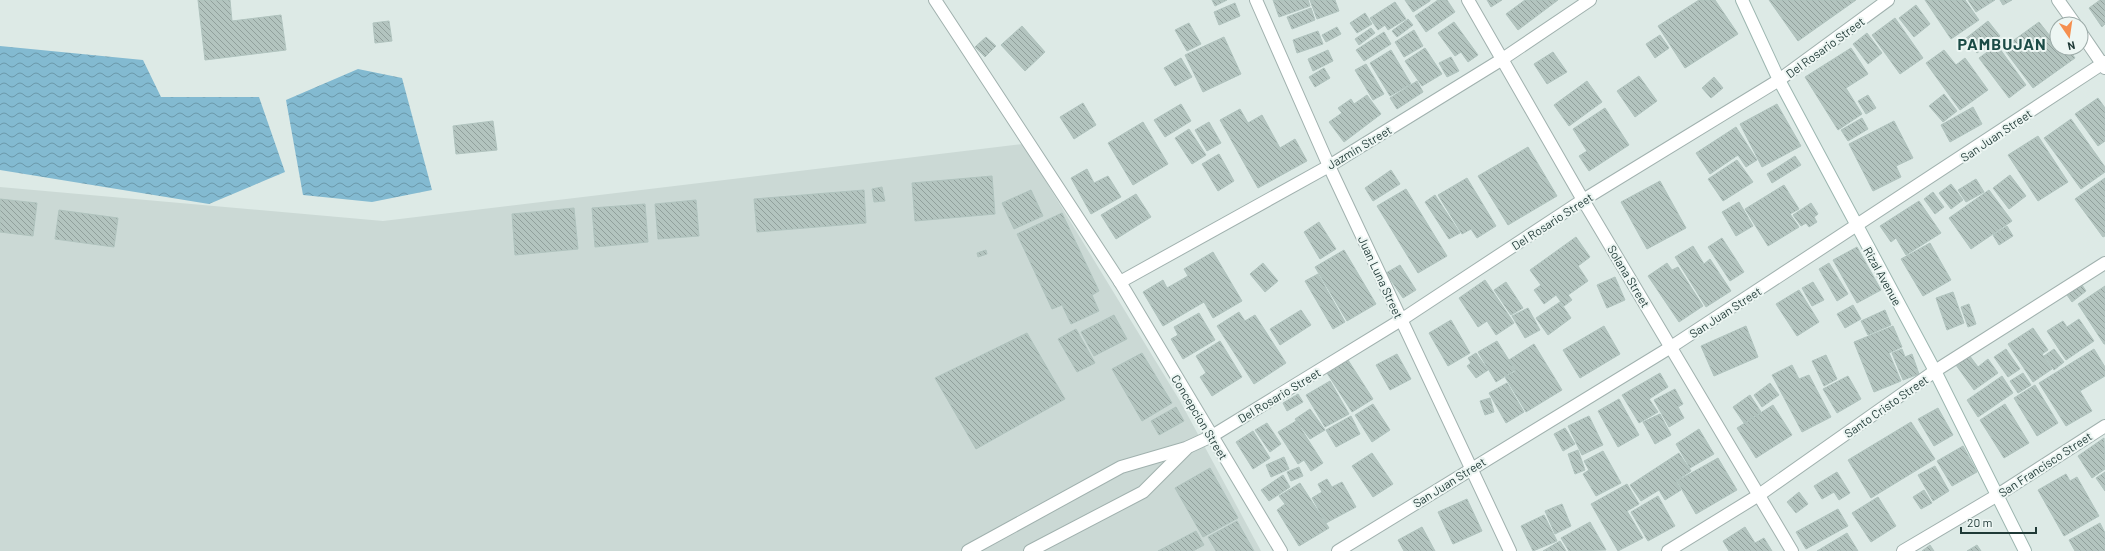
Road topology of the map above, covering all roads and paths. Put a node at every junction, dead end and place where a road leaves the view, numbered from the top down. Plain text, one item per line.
1 (934, 0) edge
2 (1256, 0) edge
3 (1468, 0) edge
4 (1590, 0) edge
5 (1742, 0) edge
6 (1888, 0) edge
7 (2058, 0) edge
8 (2069, 16) edge
9 (2089, 44) edge
10 (1501, 60) junction
11 (2104, 65) edge
12 (1780, 80) junction
13 (1329, 166) junction
14 (1583, 200) junction
15 (1857, 227) junction
16 (2105, 263) edge
17 (1120, 282) junction
18 (1401, 320) junction
19 (1671, 347) junction
20 (1935, 371) junction
21 (2105, 426) edge
22 (1212, 436) junction
23 (1186, 448) junction
24 (1471, 469) junction
25 (1759, 495) junction
26 (1996, 496) junction
27 (968, 551) edge
28 (1030, 551) edge
29 (1282, 551) edge
30 (1338, 551) edge
31 (1510, 551) edge
32 (1668, 551) edge
33 (1792, 551) edge
34 (1903, 551) edge
35 (2025, 551) edge

1 - 17 street, Concepcion Street
2 - 13 street, Juan Luna Street
3 - 10 street, Solana Street
4 - 10 street, Jazmin Street
5 - 12 street, Rizal Avenue
6 - 12 street, Del Rosario Street
7 - 8 street
9 - 11 street
10 - 13 street, Jazmin Street
10 - 14 street, Solana Street
11 - 15 street, San Juan Street
12 - 14 street, Del Rosario Street
12 - 15 street, Rizal Avenue
13 - 17 street, Jazmin Street
13 - 18 street, Juan Luna Street
14 - 18 street, Del Rosario Street
14 - 19 street, Solana Street
15 - 19 street, San Juan Street
15 - 20 street, Rizal Avenue
16 - 20 street, Santo Cristo Street
17 - 22 street, Concepcion Street
18 - 22 street, Del Rosario Street
18 - 24 street, Juan Luna Street
19 - 24 street, San Juan Street
19 - 25 street, Solana Street
20 - 25 street, Santo Cristo Street
20 - 26 street, Rizal Avenue
21 - 26 street, San Francisco Street
22 - 23 street, Del Rosario Street
22 - 29 street, Concepcion Street
23 - 27 street
23 - 28 street
24 - 30 street, San Juan Street
24 - 31 street, Juan Luna Street
25 - 32 street, Santo Cristo Street
25 - 33 street, Solana Street
26 - 34 street, San Francisco Street
26 - 35 street, Rizal Avenue

